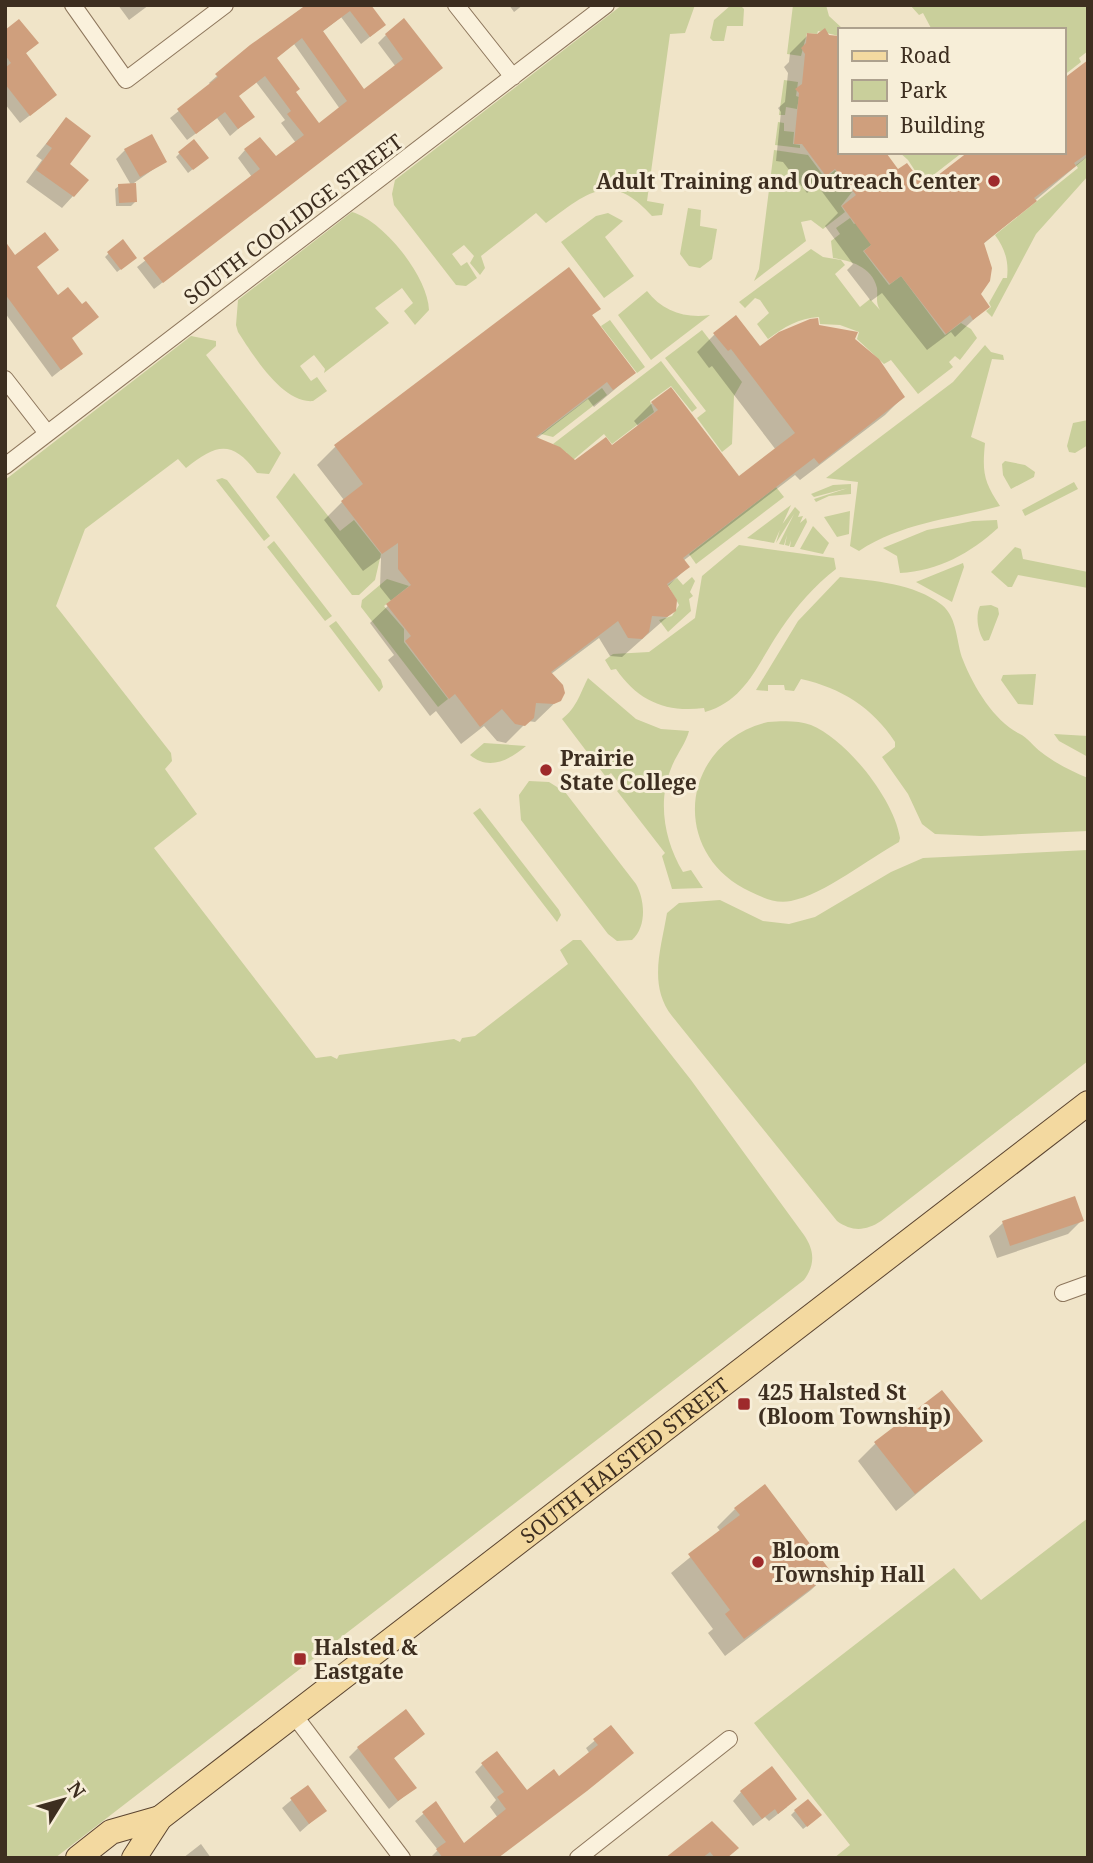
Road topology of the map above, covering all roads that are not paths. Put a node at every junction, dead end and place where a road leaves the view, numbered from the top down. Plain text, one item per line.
1 (73, 5) edge
2 (225, 5) edge
3 (456, 5) edge
4 (606, 5) edge
5 (513, 77) junction
6 (5, 379) edge
7 (47, 433) junction
8 (5, 466) edge
9 (1088, 1103) edge
10 (1088, 1284) edge
11 (1063, 1293) dead end
12 (294, 1715) junction
13 (729, 1739) dead end
14 (160, 1818) junction
15 (78, 1858) edge
16 (134, 1858) edge
17 (401, 1858) edge
18 (578, 1858) edge

1 - 2 street
3 - 5 street
4 - 5 street, SOUTH COOLIDGE STREET
5 - 7 street, SOUTH COOLIDGE STREET
6 - 7 street
7 - 8 street, SOUTH COOLIDGE STREET
9 - 12 main road, SOUTH HALSTED STREET
10 - 11 street
12 - 14 main road, SOUTH HALSTED STREET
12 - 17 street
13 - 18 street
14 - 15 main road, SOUTH HALSTED STREET
14 - 16 main road, SOUTH HALSTED STREET

